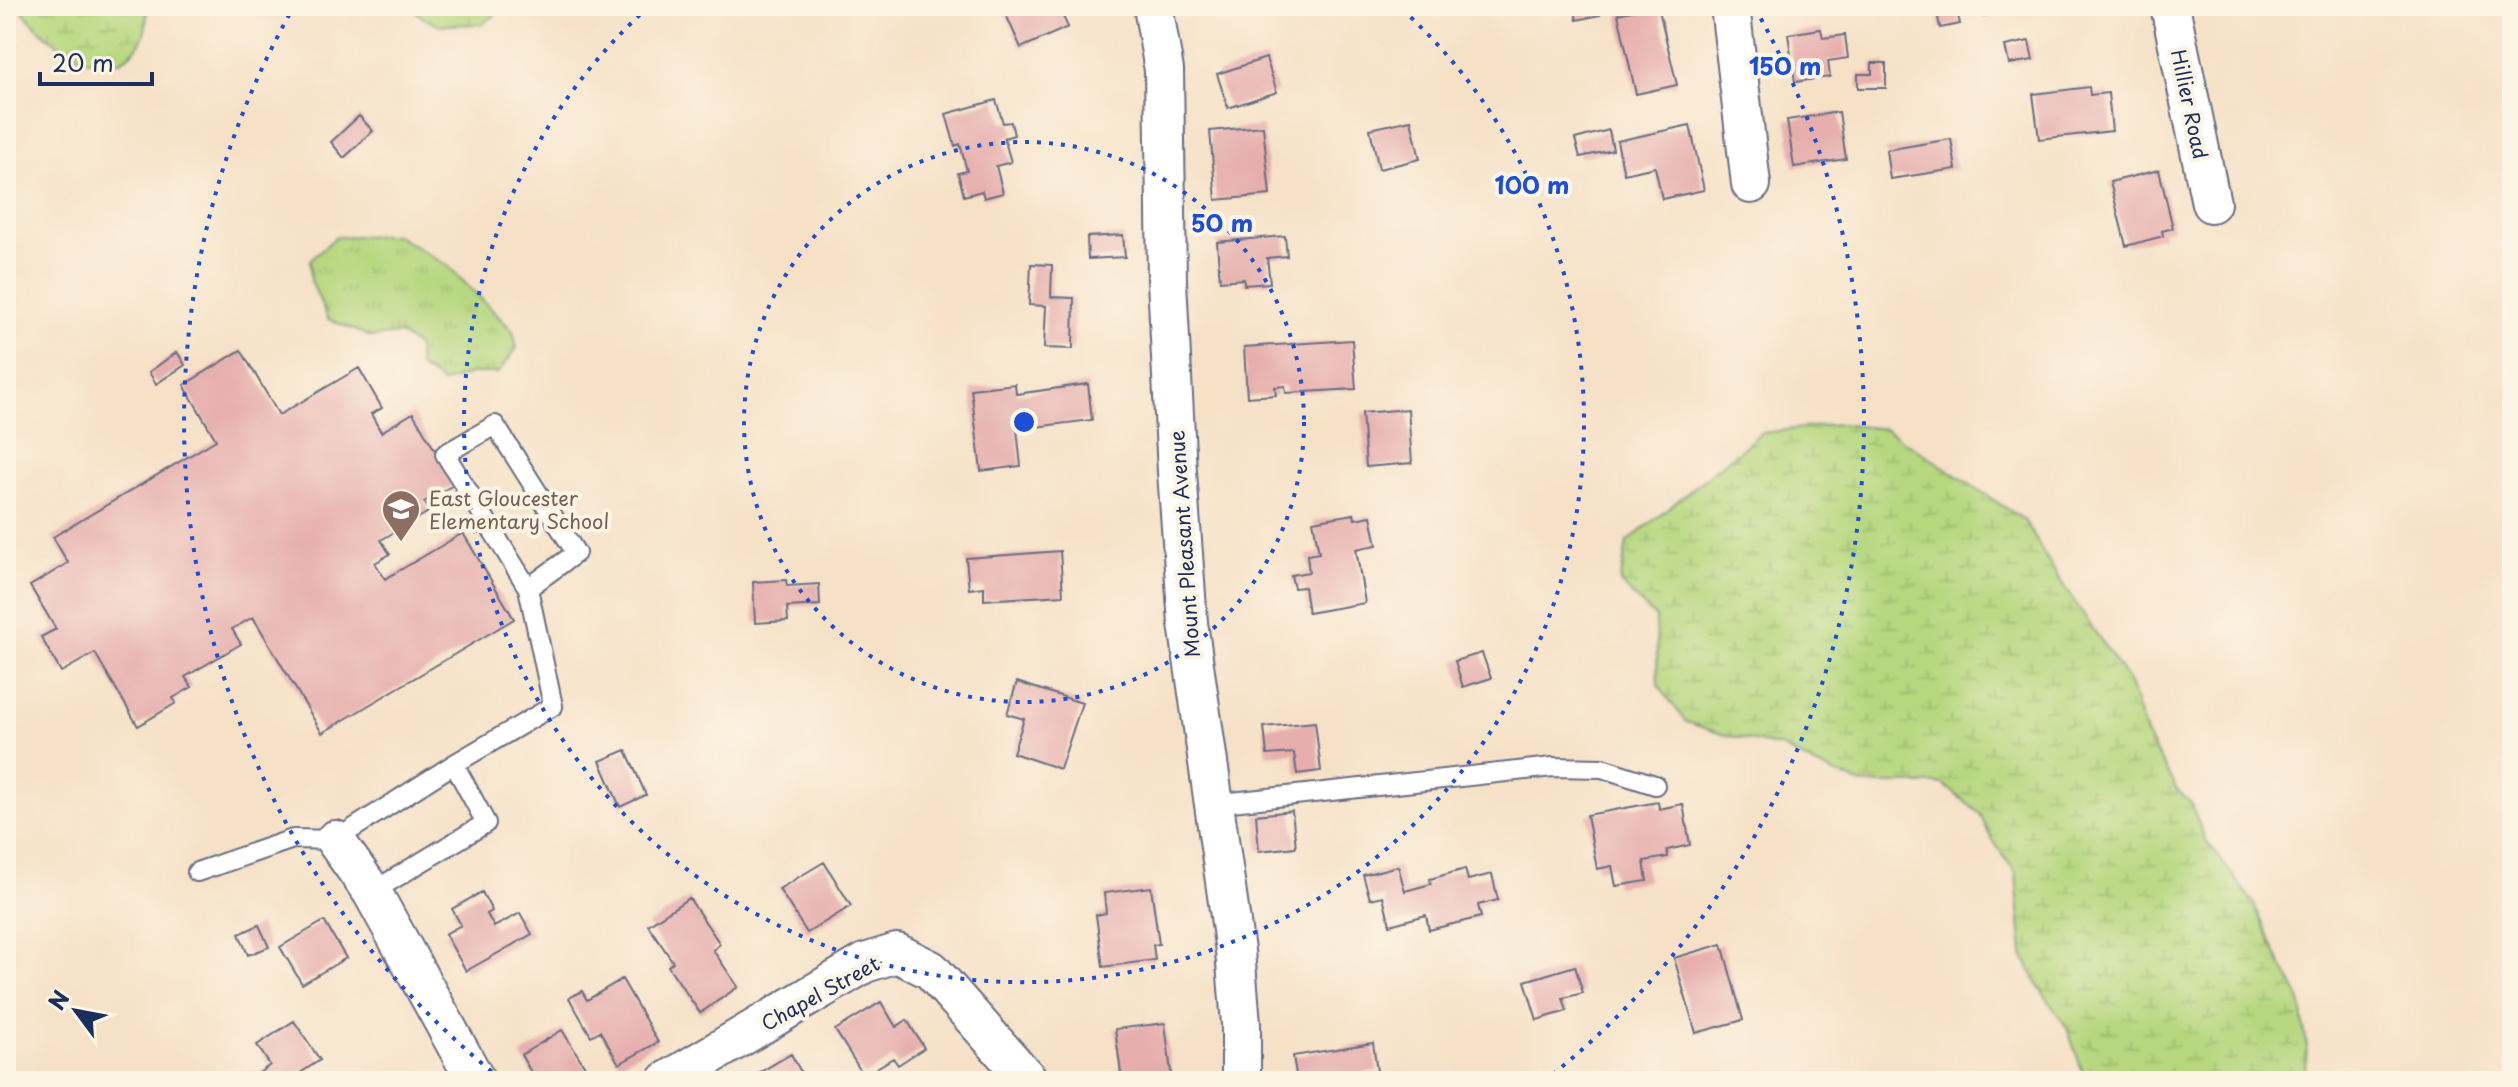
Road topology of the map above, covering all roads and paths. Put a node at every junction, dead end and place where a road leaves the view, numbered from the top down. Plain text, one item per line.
1 (1153, 6) edge
2 (1730, 6) edge
3 (2170, 6) edge
4 (1751, 184) dead end
5 (2211, 203) dead end
6 (528, 588) junction
7 (454, 764) junction
8 (1655, 785) dead end
9 (1213, 804) junction
10 (335, 840) junction
11 (197, 872) dead end
12 (372, 892) junction
13 (476, 1081) edge
14 (667, 1081) edge
15 (1029, 1081) edge
16 (1241, 1081) edge

1 - 9 street, Mount Pleasant Avenue
2 - 4 street
3 - 5 street, Hillier Road
6 - 6 lane
6 - 7 lane
7 - 10 lane
7 - 12 lane
8 - 9 lane
9 - 16 street, Mount Pleasant Avenue
10 - 11 lane
10 - 12 street
12 - 13 street
14 - 15 street, Chapel Street

